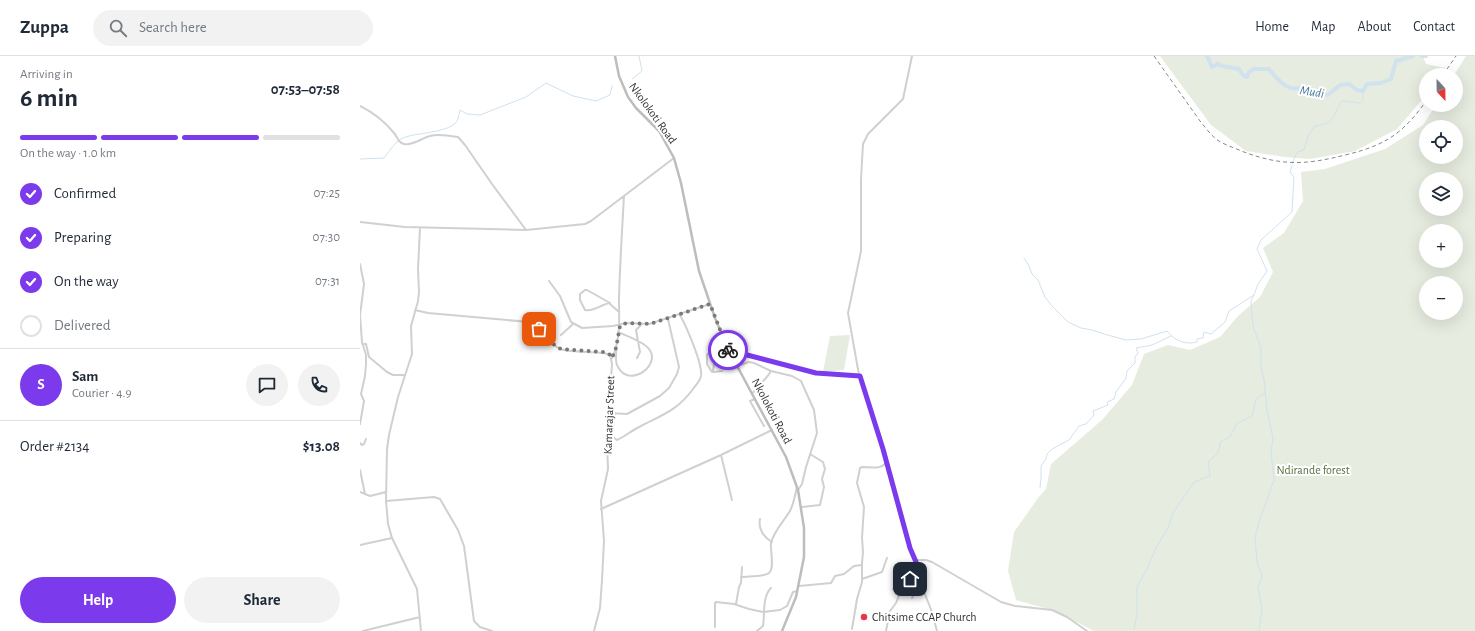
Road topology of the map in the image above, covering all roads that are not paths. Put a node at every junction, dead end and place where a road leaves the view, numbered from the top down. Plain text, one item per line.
1 (615, 56) edge
2 (912, 56) edge
3 (360, 106) edge
4 (674, 158) junction
5 (624, 196) junction
6 (360, 222) edge
7 (420, 228) junction
8 (526, 230) junction
9 (360, 264) edge
10 (363, 277) junction
11 (360, 278) edge
12 (549, 281) dead end
13 (610, 303) junction
14 (710, 304) junction
15 (415, 310) junction
16 (619, 313) junction
17 (680, 315) junction
18 (668, 318) junction
19 (573, 324) junction
20 (641, 324) junction
21 (620, 326) junction
22 (618, 332) junction
23 (561, 335) dead end
24 (638, 341) junction
25 (363, 344) junction
26 (616, 348) junction
27 (728, 348) junction
28 (717, 350) junction
29 (612, 358) junction
30 (637, 358) dead end
31 (737, 366) junction
32 (722, 371) dead end
33 (771, 371) junction
34 (714, 372) junction
35 (405, 375) junction
36 (860, 376) junction
37 (752, 394) junction
38 (755, 399) junction
39 (609, 413) junction
40 (615, 413) junction
41 (360, 424) edge
42 (764, 426) dead end
43 (772, 430) junction
44 (366, 440) dead end
45 (360, 443) edge
46 (810, 454) junction
47 (721, 455) junction
48 (886, 462) junction
49 (360, 470) edge
50 (797, 486) junction
51 (798, 490) junction
52 (360, 492) edge
53 (386, 492) junction
54 (365, 494) junction
55 (732, 500) dead end
56 (386, 501) junction
57 (802, 507) junction
58 (601, 509) junction
59 (760, 519) dead end
60 (392, 538) junction
61 (772, 542) junction
62 (360, 545) edge
63 (887, 558) dead end
64 (915, 560) junction
65 (862, 565) junction
66 (742, 567) dead end
67 (917, 574) junction
68 (741, 577) junction
69 (862, 579) junction
70 (922, 585) junction
71 (799, 586) junction
72 (771, 588) dead end
73 (902, 588) junction
74 (893, 589) dead end
75 (797, 591) junction
76 (912, 598) dead end
77 (736, 604) junction
78 (763, 612) junction
79 (420, 617) junction
80 (715, 627) dead end
81 (852, 629) dead end
82 (375, 630) edge
83 (364, 631) edge
84 (421, 631) edge
85 (492, 631) edge
86 (594, 631) edge
87 (757, 631) edge
88 (782, 631) edge
89 (886, 631) edge
90 (937, 631) edge
91 (1087, 631) edge

1 - 4 main road, Nkolokoti Road
2 - 36 street
3 - 8 street
4 - 5 street
4 - 14 main road, Nkolokoti Road
5 - 8 street
5 - 16 street
6 - 7 street
7 - 8 street
7 - 15 street
9 - 10 street
10 - 11 street
10 - 25 street
12 - 19 street
13 - 13 street
13 - 16 street
14 - 17 street
14 - 27 main road, Nkolokoti Road
15 - 29 street, Kamarajar Street
15 - 35 street
16 - 21 street
17 - 18 street
17 - 40 street
18 - 20 street
18 - 40 street
19 - 21 street
19 - 23 street
20 - 21 street
20 - 24 street
21 - 22 street
22 - 24 street
22 - 26 street
24 - 26 street
24 - 30 street
25 - 35 street
25 - 41 street
26 - 29 street
27 - 28 street
27 - 31 main road, Nkolokoti Road
27 - 36 street
28 - 34 street
28 - 34 street
29 - 39 street, Kamarajar Street
31 - 33 street
31 - 37 main road, Nkolokoti Road
32 - 34 street
33 - 37 street
33 - 46 street
35 - 53 street
36 - 48 street
37 - 38 main road, Nkolokoti Road
38 - 42 street
38 - 43 main road, Nkolokoti Road
39 - 40 street
39 - 58 street, Kamarajar Street
43 - 47 street
43 - 50 main road, Nkolokoti Road
44 - 45 street
46 - 51 street
46 - 57 street
47 - 55 street
47 - 58 street
48 - 64 street
48 - 65 street
49 - 54 street
50 - 51 main road, Nkolokoti Road
50 - 61 street
51 - 57 main road, Nkolokoti Road
52 - 54 street
53 - 54 street
53 - 56 street
56 - 60 street
56 - 85 street
57 - 71 main road, Nkolokoti Road
58 - 86 street, Kamarajar Street
59 - 61 street
60 - 62 street
60 - 79 street
61 - 68 street
63 - 69 street
64 - 67 street
64 - 91 street
65 - 69 street
65 - 71 street
66 - 68 street
67 - 70 street
67 - 73 street
68 - 77 street
69 - 81 street
70 - 76 street
70 - 90 street
71 - 75 main road, Nkolokoti Road
72 - 78 street
73 - 74 street
73 - 89 street
75 - 78 street
75 - 88 main road, Nkolokoti Road
77 - 78 street
77 - 80 street
78 - 87 street
79 - 82 street
79 - 84 street
82 - 83 street

